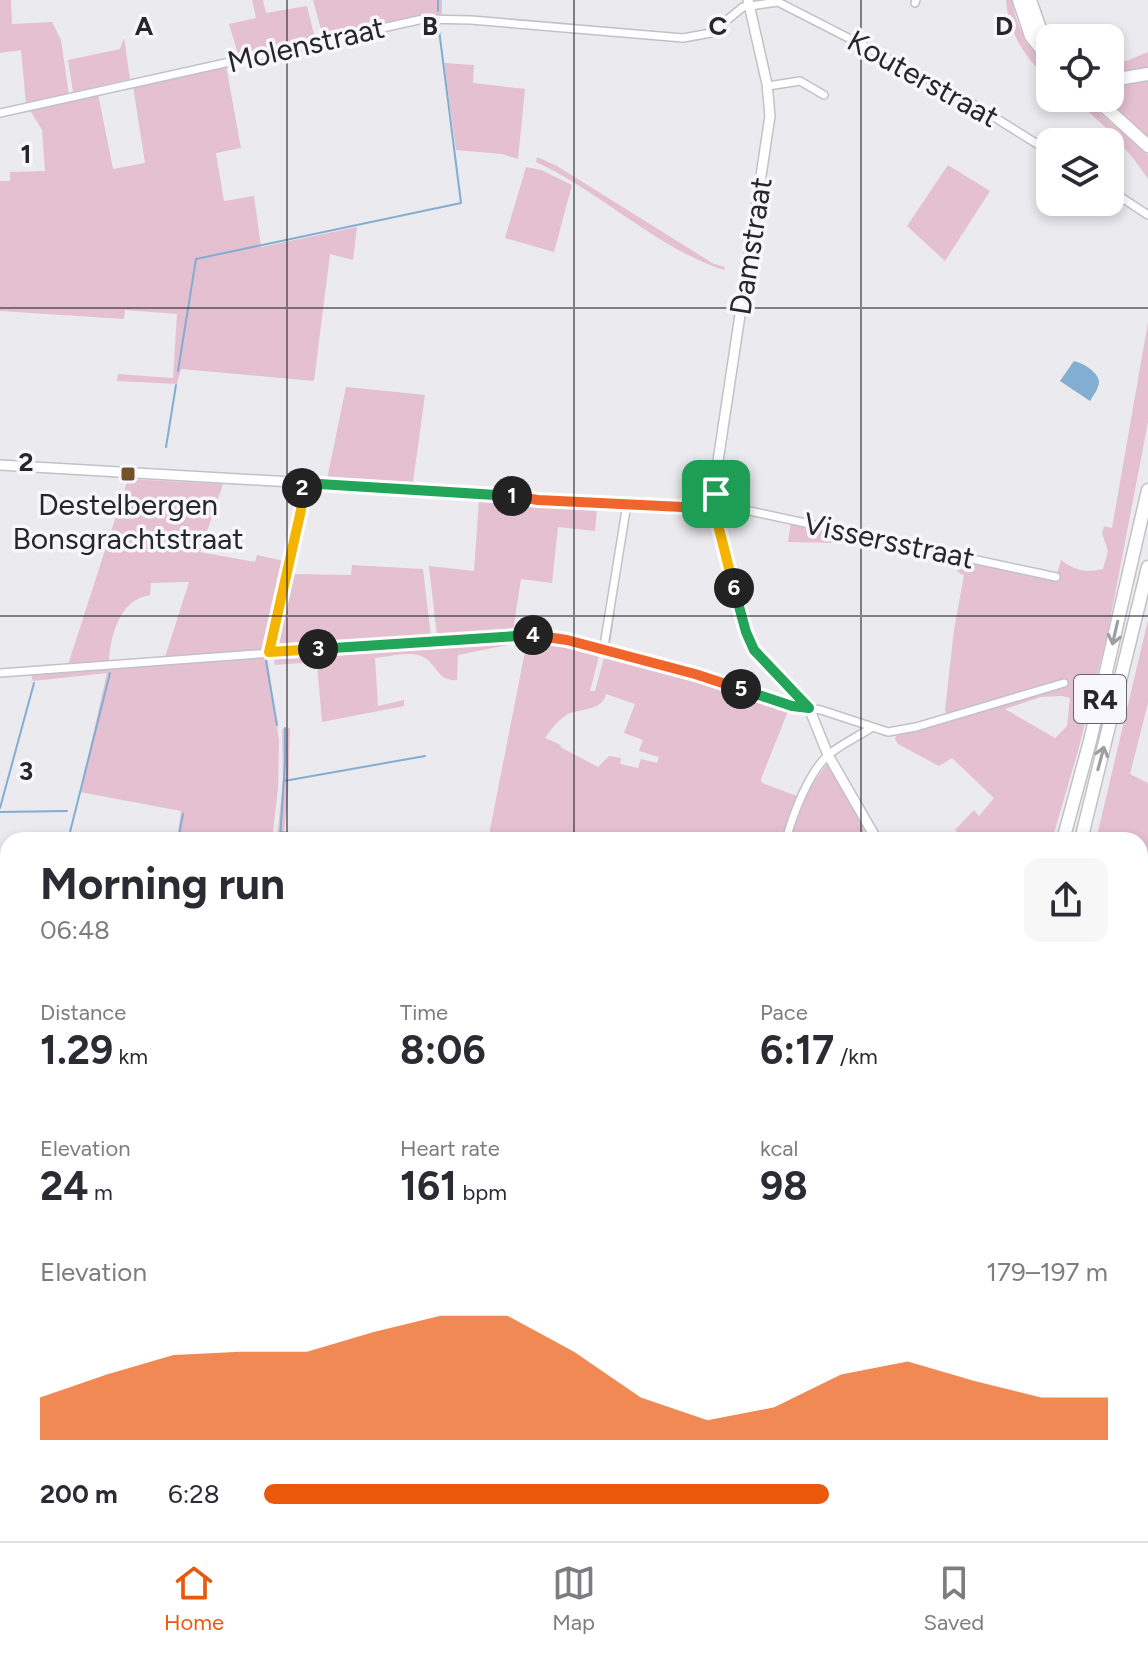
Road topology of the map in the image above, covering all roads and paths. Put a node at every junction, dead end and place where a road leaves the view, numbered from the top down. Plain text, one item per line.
1 (1019, 0) edge
2 (1030, 0) edge
3 (748, 3) edge
4 (1038, 24) edge
5 (1036, 42) edge
6 (1148, 74) edge
7 (1124, 78) edge
8 (768, 86) junction
9 (824, 95) dead end
10 (1110, 112) edge
11 (0, 113) edge
12 (1036, 143) edge
13 (1148, 146) edge
14 (1124, 199) edge
15 (1148, 215) edge
16 (0, 465) edge
17 (303, 483) junction
18 (1148, 490) edge
19 (713, 494) junction
20 (627, 504) junction
21 (703, 508) junction
22 (718, 509) junction
23 (1148, 567) edge
24 (1056, 577) dead end
25 (269, 652) junction
26 (603, 652) junction
27 (0, 673) edge
28 (1064, 683) dead end
29 (809, 708) junction
30 (871, 728) junction
31 (828, 755) junction
32 (789, 832) edge
33 (872, 832) edge
34 (1065, 832) edge
35 (1082, 832) edge

1 - 5 highway
2 - 4 highway
3 - 8 street, Damstraat
3 - 11 street, Molenstraat
3 - 12 street, Kouterstraat
6 - 7 highway
8 - 9 street
8 - 19 street, Damstraat
10 - 13 highway
14 - 15 street
16 - 17 street
17 - 20 street
17 - 25 street
18 -> 34 highway, R4
19 - 21 street
19 - 22 street
20 - 21 street
20 - 26 street
21 - 22 street
22 - 24 street, Vissersstraat
22 - 29 street
35 -> 23 highway, R4
25 - 26 street
25 - 27 street
26 - 29 street
28 - 30 street
29 - 30 street
29 - 31 street
30 - 31 street
31 - 32 street
31 - 33 street

